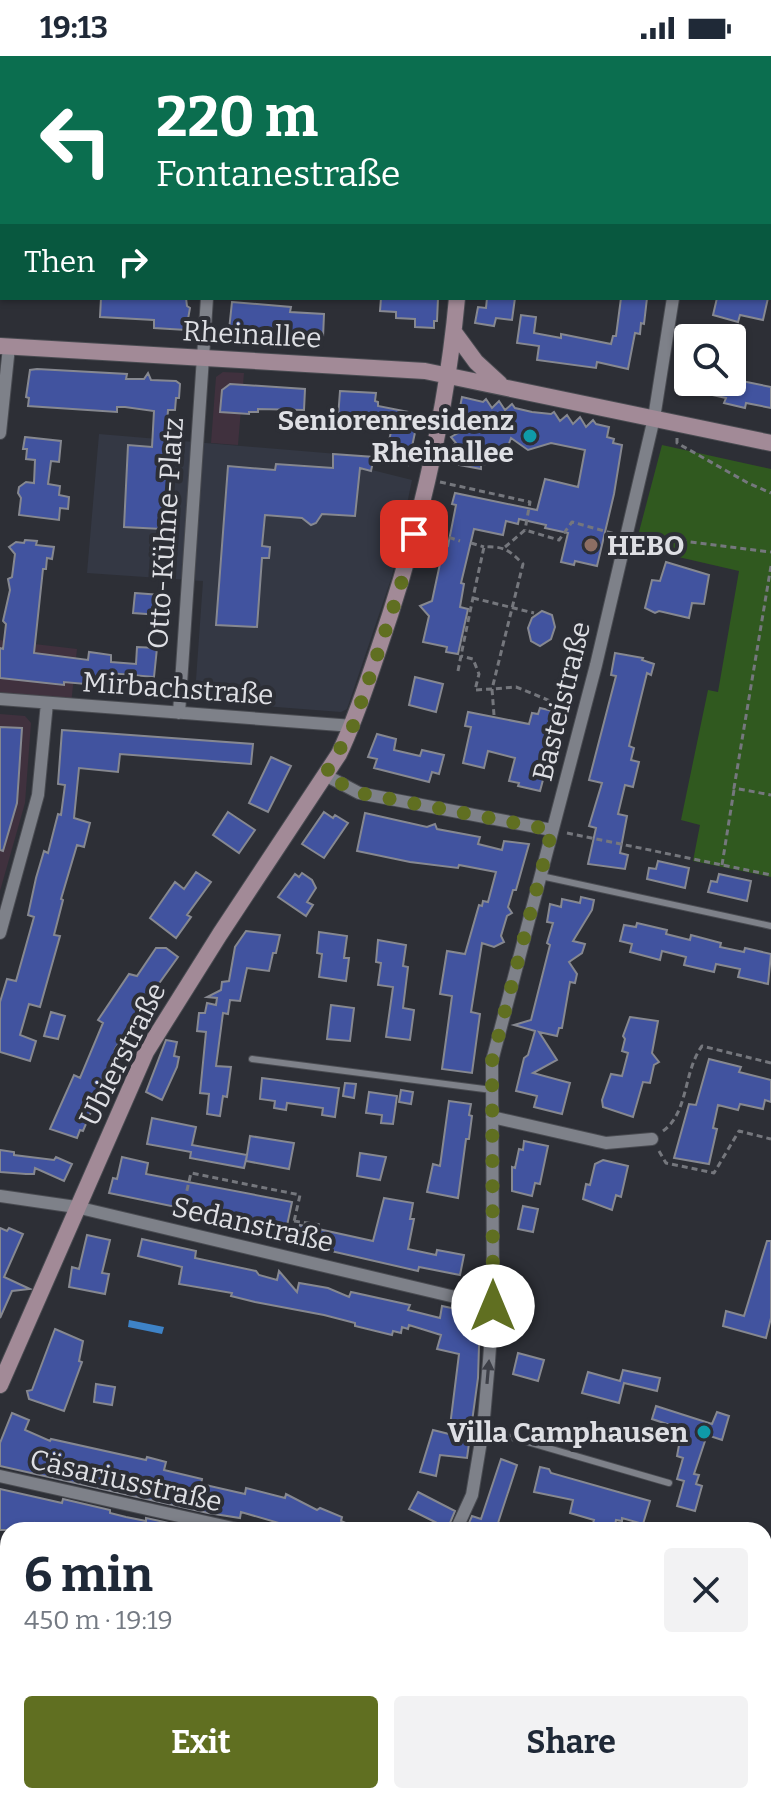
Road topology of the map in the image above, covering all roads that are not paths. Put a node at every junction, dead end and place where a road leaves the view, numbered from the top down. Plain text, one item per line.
1 (207, 300) edge
2 (457, 300) edge
3 (673, 300) edge
4 (454, 332) junction
5 (4, 346) edge
6 (203, 357) junction
7 (448, 375) junction
8 (501, 385) junction
9 (654, 418) junction
10 (0, 433) edge
11 (771, 443) edge
12 (0, 699) edge
13 (47, 703) junction
14 (179, 713) junction
15 (353, 726) junction
16 (325, 775) junction
17 (552, 830) junction
18 (541, 876) junction
19 (771, 926) edge
20 (0, 933) edge
21 (252, 1059) dead end
22 (492, 1090) junction
23 (492, 1117) junction
24 (652, 1139) road end
25 (0, 1196) edge
26 (76, 1207) junction
27 (493, 1306) junction
28 (0, 1385) edge
29 (483, 1429) junction
30 (0, 1476) edge
31 (669, 1483) dead end
32 (206, 1522) edge
33 (460, 1522) edge

1 - 6 street, Otto-Kühne-Platz
2 - 4 main road
3 - 9 street, Basteistraße
4 - 7 main road
4 - 8 main road
5 - 6 main road, Rheinallee
5 - 10 street
6 - 7 main road, Rheinallee
6 - 14 street, Otto-Kühne-Platz
7 - 8 main road, Rheinallee
7 - 15 main road
8 - 9 main road, Rheinallee
9 - 11 main road, Rheinallee
9 - 17 street, Basteistraße
12 - 13 street, Mirbachstraße
13 - 14 street, Mirbachstraße
13 - 20 street
14 - 15 street, Mirbachstraße
15 - 16 main road, Ubierstraße
16 - 17 street
16 - 26 main road, Ubierstraße
17 - 18 street, Basteistraße
18 - 19 lane
18 - 22 street, Basteistraße
21 - 22 lane
22 - 23 street, Basteistraße
23 - 24 street
23 - 27 street, Basteistraße
25 - 26 street, Sedanstraße
26 - 27 street, Sedanstraße
26 - 28 main road, Ubierstraße
29 -> 27 street, Basteistraße
29 - 31 lane
29 - 33 street, Basteistraße
30 - 32 street, Cäsariusstraße

